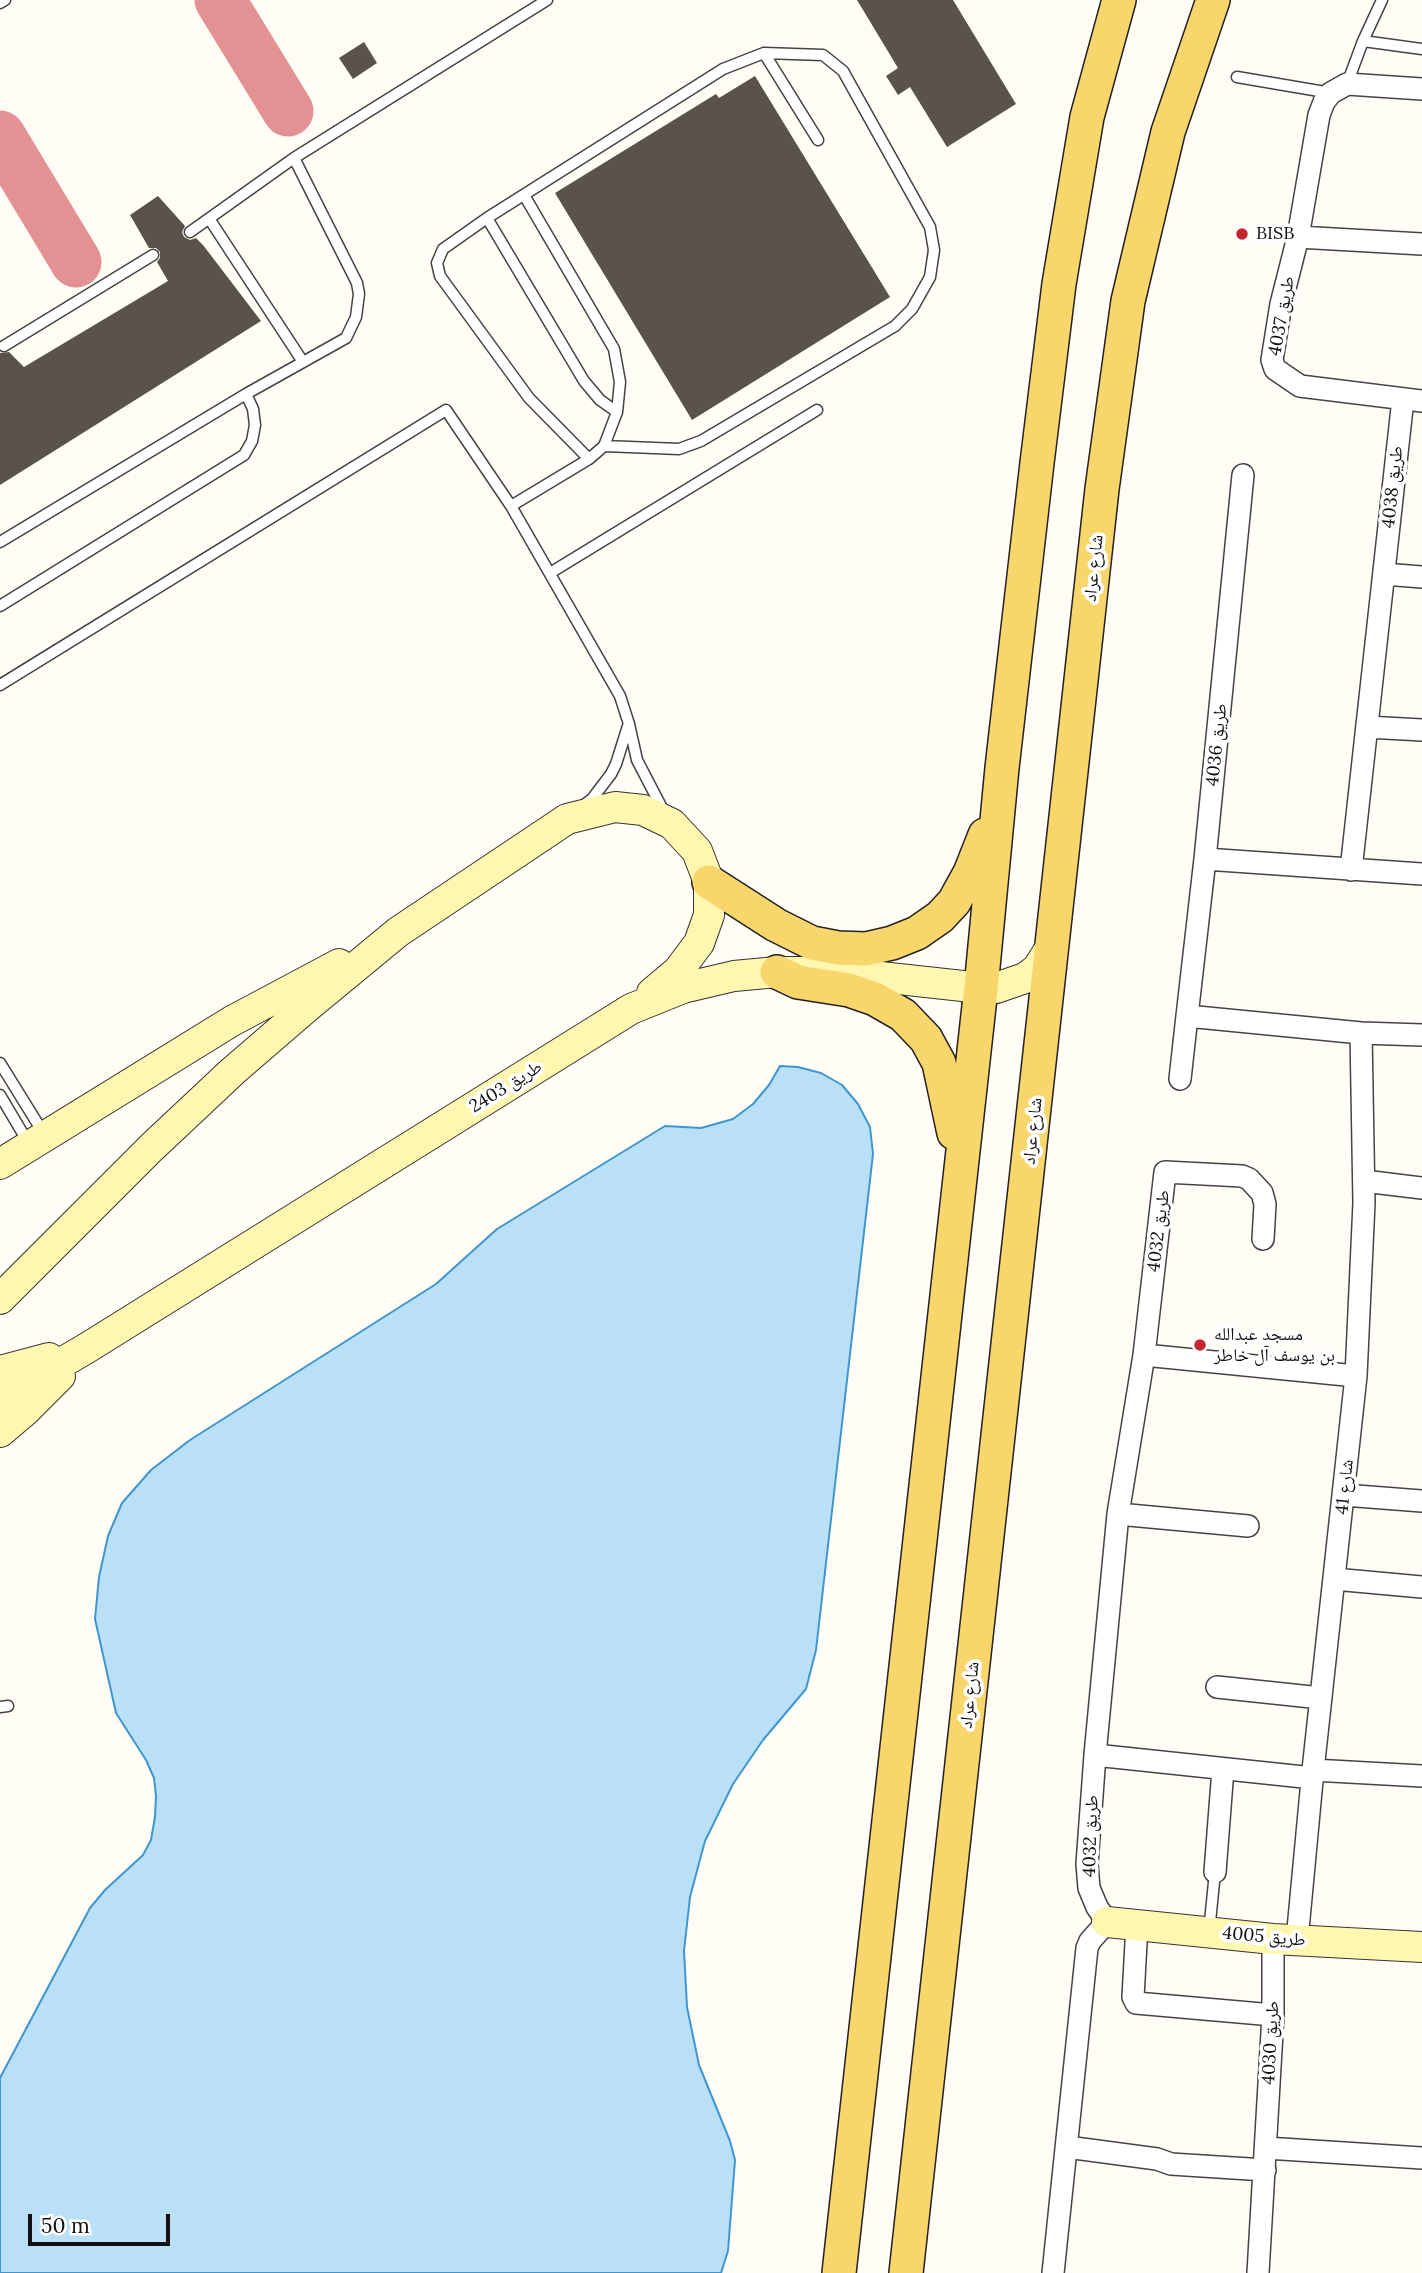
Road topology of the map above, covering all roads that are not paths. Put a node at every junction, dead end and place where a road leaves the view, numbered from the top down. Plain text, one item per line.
1 (5, 0) edge
2 (547, 0) edge
3 (1119, 0) edge
4 (1213, 0) edge
5 (1382, 0) edge
6 (0, 3) edge
7 (1363, 41) junction
8 (1422, 49) edge
9 (764, 53) junction
10 (1237, 77) dead end
11 (1339, 88) junction
12 (1422, 89) edge
13 (818, 140) dead end
14 (294, 158) junction
15 (524, 195) junction
16 (487, 218) junction
17 (210, 220) junction
18 (190, 232) dead end
19 (1298, 237) junction
20 (1422, 244) edge
21 (153, 255) dead end
22 (4, 346) dead end
23 (303, 362) junction
24 (246, 394) junction
25 (1413, 400) edge
26 (817, 410) dead end
27 (617, 412) junction
28 (604, 446) junction
29 (589, 459) junction
30 (1243, 475) dead end
31 (510, 506) junction
32 (0, 542) edge
33 (550, 573) junction
34 (1384, 574) junction
35 (1422, 577) edge
36 (0, 606) edge
37 (0, 685) edge
38 (629, 724) junction
39 (1367, 727) junction
40 (1422, 730) edge
41 (1002, 768) junction
42 (567, 819) junction
43 (672, 824) junction
44 (1205, 859) junction
45 (1351, 870) junction
46 (1422, 874) edge
47 (709, 882) junction
48 (398, 932) junction
49 (1054, 944) junction
50 (777, 972) junction
51 (981, 988) junction
52 (631, 1009) junction
53 (1187, 1016) junction
54 (1361, 1033) junction
55 (1422, 1035) edge
56 (0, 1063) edge
57 (1180, 1079) dead end
58 (0, 1095) edge
59 (38, 1141) junction
60 (0, 1164) edge
61 (961, 1165) junction
62 (1364, 1181) junction
63 (1422, 1188) edge
64 (1263, 1239) dead end
65 (0, 1299) edge
66 (87, 1348) junction
67 (1144, 1355) junction
68 (0, 1371) edge
69 (1356, 1376) junction
70 (0, 1399) edge
71 (0, 1432) edge
72 (1344, 1495) junction
73 (1422, 1501) edge
74 (1118, 1514) junction
75 (1248, 1526) dead end
76 (1334, 1579) junction
77 (1422, 1587) edge
78 (1217, 1687) dead end
79 (1321, 1698) junction
80 (1095, 1755) junction
81 (1223, 1769) junction
82 (1313, 1774) junction
83 (1422, 1776) edge
84 (1215, 1872) joint
85 (1107, 1922) junction
86 (1137, 1925) junction
87 (1209, 1932) junction
88 (1285, 1939) junction
89 (1422, 1947) edge
90 (1273, 2015) junction
91 (1067, 2147) junction
92 (1266, 2148) junction
93 (1422, 2158) edge
94 (1265, 2170) junction
95 (839, 2273) edge
96 (906, 2273) edge
97 (1053, 2273) edge
98 (1258, 2273) edge

1 - 6 lane
2 - 14 lane
3 - 41 main road
4 - 49 main road, شارع عراد
5 - 7 lane, طريق 4037
7 - 8 lane
7 - 11 lane, طريق 4037
9 - 13 lane
9 - 15 lane
9 - 28 lane
10 - 11 lane
11 - 12 street
11 - 19 street, طريق 4037
14 - 17 lane
14 - 23 lane
15 - 16 lane
15 - 27 lane
16 - 27 lane
16 - 29 lane
17 - 18 lane
17 - 23 lane
19 - 20 street
19 - 25 street, طريق 4037
21 - 22 lane
23 - 24 lane
24 - 32 lane
24 - 36 lane
25 - 34 street, طريق 4038
26 - 33 lane
27 - 28 lane
28 - 29 lane
29 - 31 lane
30 - 44 street, طريق 4036
31 - 33 lane
31 - 37 lane
33 - 38 lane
34 - 35 street
34 - 39 street, طريق 4038
38 - 42 lane
38 - 43 lane
39 - 40 street
39 - 45 street, طريق 4038
41 - 47 main road
41 - 51 main road
42 - 43 main road
42 - 48 main road
43 - 47 main road
44 - 45 street
44 - 53 street, طريق 4036
45 - 46 street
47 - 52 main road
48 - 59 main road
48 - 65 main road
49 - 51 main road, طريق 2403
49 - 96 main road, شارع عراد
50 - 51 main road, طريق 2403
50 - 52 main road, طريق 2403
50 - 61 main road
51 - 61 main road
52 - 66 main road, طريق 2403
53 - 54 street
53 - 57 street, طريق 4036
54 - 55 street
54 - 62 street, شارع 41
56 - 59 lane
58 - 59 lane
59 - 60 main road
61 - 95 main road
62 - 63 street
62 - 69 street, شارع 41
64 - 67 street, طريق 4032
66 - 68 main road
66 - 70 main road, طريق 2403
66 - 71 main road
67 - 69 street
67 - 74 street, طريق 4032
69 - 72 street, شارع 41
72 - 73 street
72 - 76 street, شارع 41
74 - 75 street
74 - 80 street, طريق 4032
76 - 77 street
76 - 79 street, شارع 41
78 - 79 street
79 - 82 street, شارع 41
80 - 81 street
80 - 85 street, طريق 4032
81 - 82 street
81 - 84 street
82 - 83 street
82 - 88 street, شارع 41
84 - 87 lane
85 - 86 main road, طريق 4005
85 - 91 street
86 - 87 main road, طريق 4005
86 - 90 street
87 - 88 main road, طريق 4005
88 - 89 main road, طريق 4005
88 - 90 street, طريق 4030
90 - 92 street, طريق 4030
91 - 94 street
91 - 97 street
92 - 93 street
92 - 94 street, طريق 4030
94 - 98 street, طريق 4030

